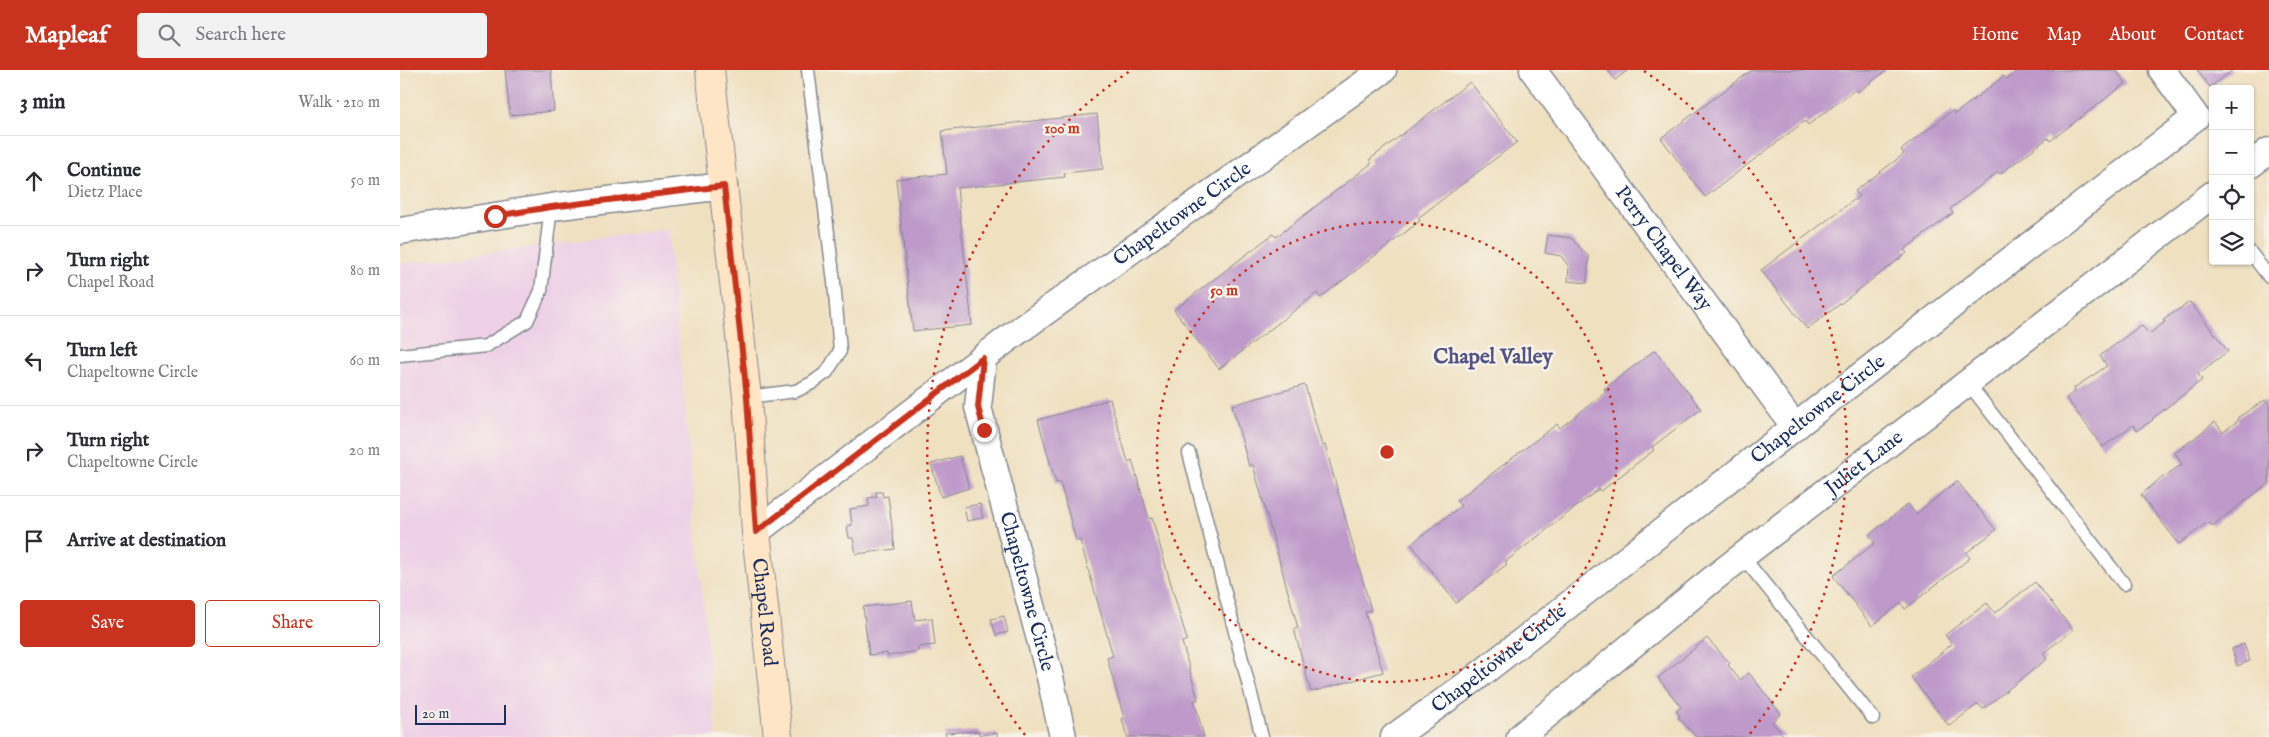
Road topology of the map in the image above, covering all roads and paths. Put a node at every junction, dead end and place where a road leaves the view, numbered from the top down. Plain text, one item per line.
1 (710, 70) edge
2 (808, 70) edge
3 (1383, 70) edge
4 (1533, 70) edge
5 (2162, 70) edge
6 (2269, 151) edge
7 (2254, 162) edge
8 (724, 186) junction
9 (2209, 200) edge
10 (551, 207) junction
11 (400, 231) edge
12 (2254, 257) edge
13 (2269, 277) edge
14 (400, 355) edge
15 (983, 358) junction
16 (1968, 383) junction
17 (747, 397) junction
18 (1795, 427) junction
19 (1189, 453) dead end
20 (756, 532) junction
21 (1742, 556) junction
22 (2124, 584) dead end
23 (1873, 718) dead end
24 (778, 737) edge
25 (1062, 737) edge
26 (1262, 737) edge
27 (1394, 737) edge
28 (1520, 737) edge

1 - 8 street, Chapel Road
2 - 17 lane
3 - 15 street, Chapeltowne Circle
4 - 18 street, Perry Chapel Way
5 - 18 street, Chapeltowne Circle
6 - 7 street
8 - 10 street
8 - 17 street, Chapel Road
9 - 16 street, Juliet Lane
10 - 11 street
10 - 14 lane
12 - 13 lane
15 - 20 street, Chapeltowne Circle
15 - 25 street, Chapeltowne Circle
16 - 21 street, Juliet Lane
16 - 22 lane
17 - 20 street, Chapel Road
18 - 27 street, Chapeltowne Circle
19 - 26 lane
20 - 24 street, Chapel Road
21 - 23 lane
21 - 28 street, Juliet Lane

